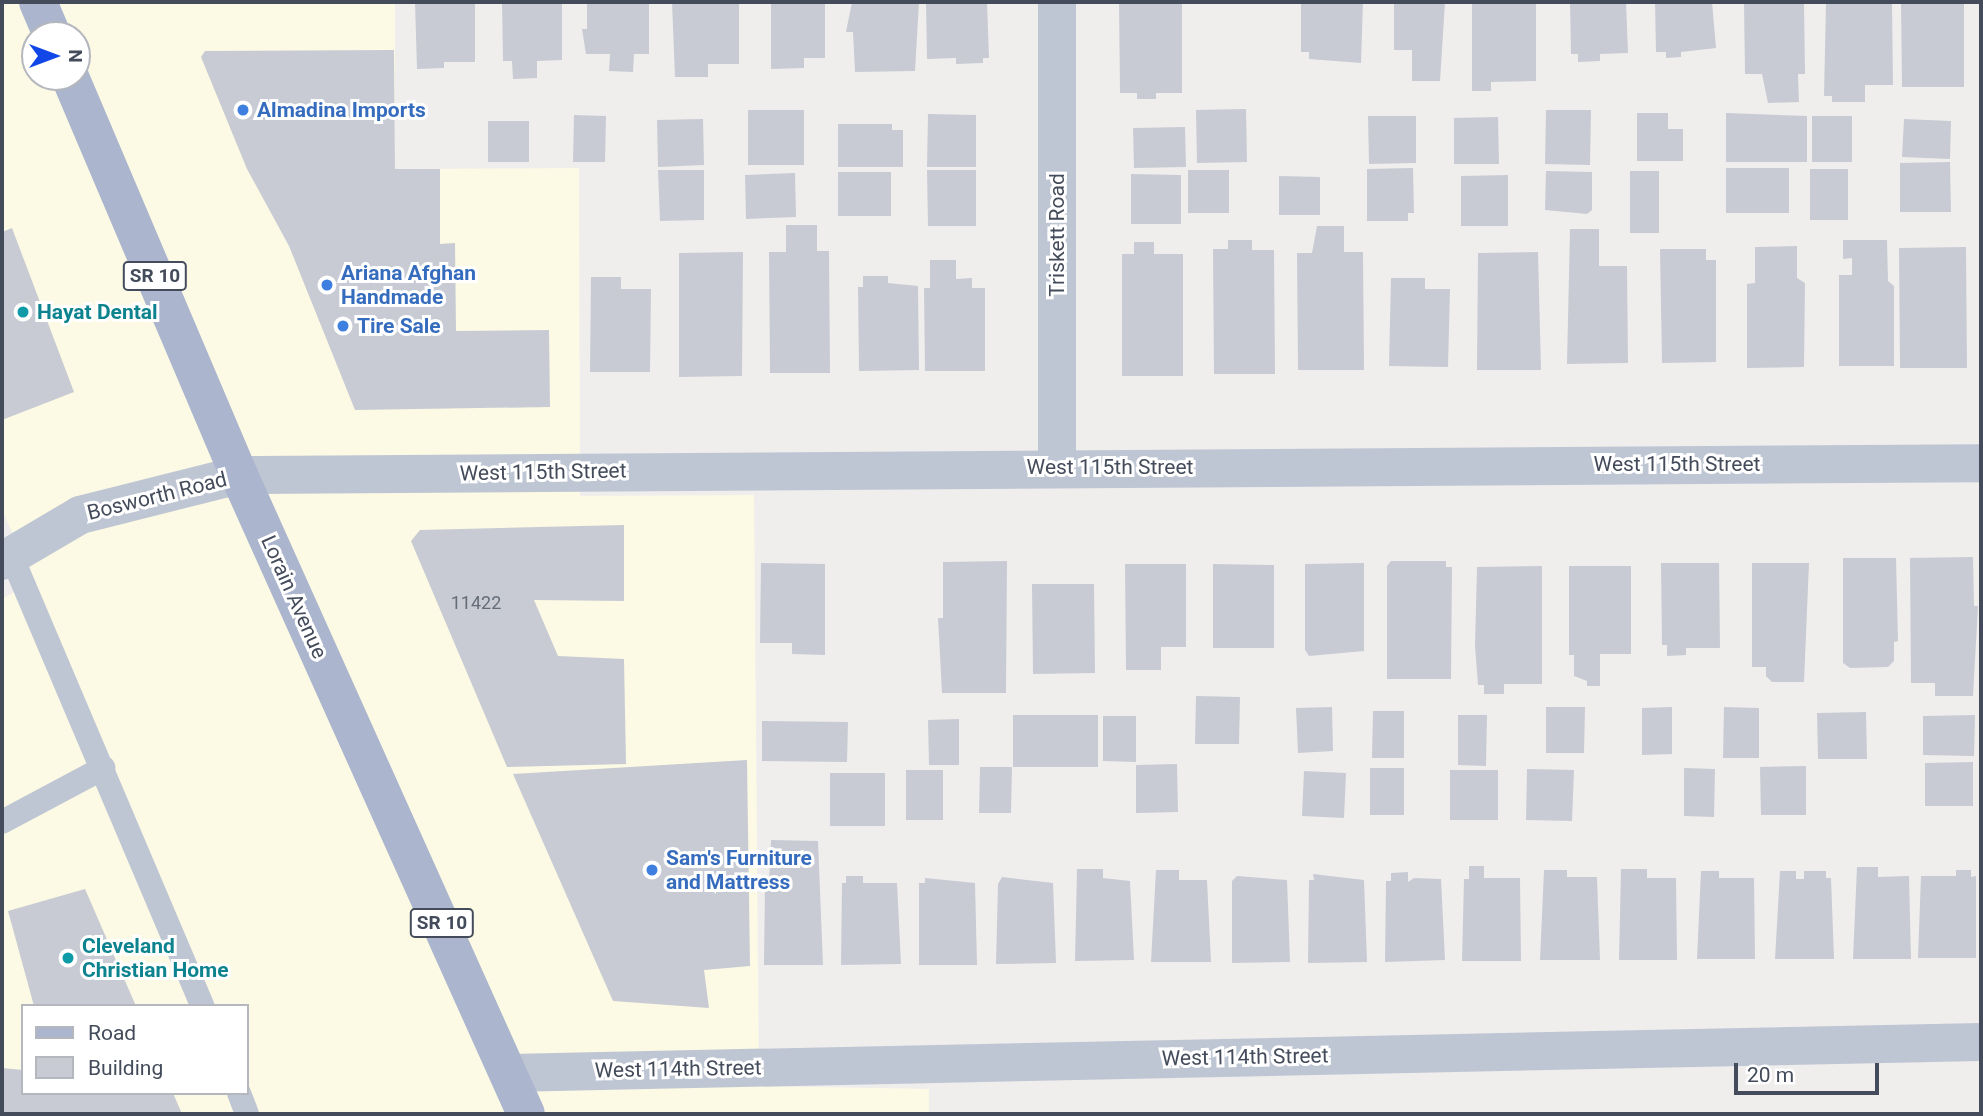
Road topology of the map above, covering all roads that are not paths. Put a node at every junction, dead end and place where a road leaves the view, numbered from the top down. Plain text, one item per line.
1 (38, 2) edge
2 (1057, 2) edge
3 (46, 21) edge
4 (76, 91) edge
5 (1981, 463) edge
6 (1057, 467) junction
7 (239, 475) junction
8 (6, 558) edge
9 (103, 768) junction
10 (2, 822) edge
11 (201, 1004) edge
12 (1981, 1042) edge
13 (509, 1073) junction
14 (240, 1095) edge
15 (247, 1114) edge
16 (526, 1114) edge

1 - 3 main road
2 - 6 street, Triskett Road
4 - 7 main road, Lorain Avenue / SR 10
5 - 6 street, West 115th Street
6 - 7 street, West 115th Street
7 - 8 street, Bosworth Road
7 - 13 main road, Lorain Avenue / SR 10
8 - 9 lane
9 - 10 lane
9 - 11 lane
12 - 13 street, West 114th Street
13 - 16 main road, Lorain Avenue / SR 10
14 - 15 lane

